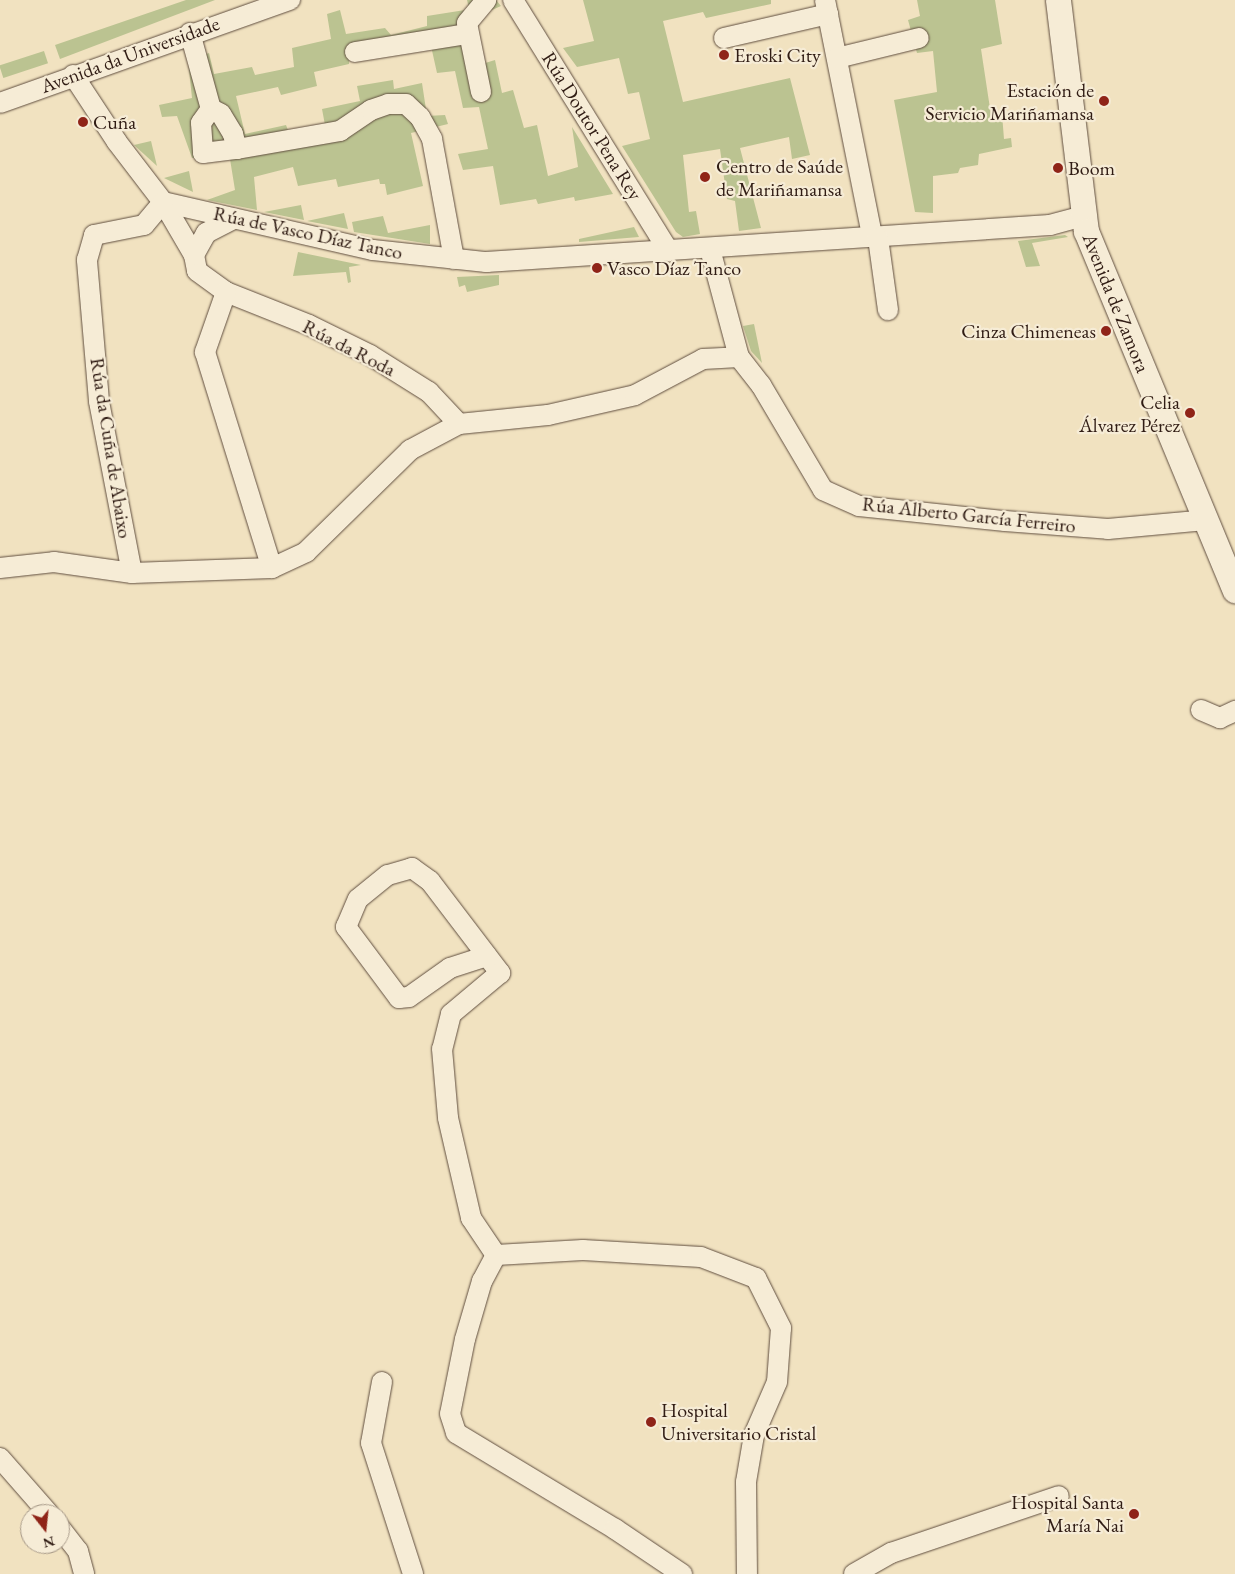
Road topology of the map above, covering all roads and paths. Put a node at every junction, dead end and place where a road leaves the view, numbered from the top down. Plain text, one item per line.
1 (290, 0) edge
2 (486, 0) edge
3 (513, 0) edge
4 (1058, 0) edge
5 (826, 7) edge
6 (190, 33) junction
7 (468, 34) junction
8 (724, 38) dead end
9 (919, 38) dead end
10 (355, 52) dead end
11 (838, 58) junction
12 (73, 75) junction
13 (481, 92) dead end
14 (0, 103) edge
15 (211, 109) junction
16 (237, 149) junction
17 (163, 202) junction
18 (1083, 216) junction
19 (233, 219) junction
20 (875, 237) junction
21 (710, 249) junction
22 (669, 252) junction
23 (194, 255) junction
24 (454, 259) junction
25 (226, 292) junction
26 (888, 310) dead end
27 (739, 357) junction
28 (459, 424) junction
29 (1206, 520) junction
30 (0, 568) edge
31 (272, 568) junction
32 (132, 573) junction
33 (1235, 590) edge
34 (1201, 710) dead end
35 (1235, 711) edge
36 (487, 956) junction
37 (496, 1256) junction
38 (382, 1382) dead end
39 (0, 1458) edge
40 (1059, 1496) dead end
41 (40, 1504) edge
42 (70, 1541) edge
43 (862, 1571) edge
44 (84, 1574) edge
45 (413, 1574) edge
46 (682, 1574) edge
47 (747, 1574) edge

1 - 6 street, Avenida da Universidade
2 - 7 street
3 - 22 street, Rúa Doutor Pena Rey
4 - 18 street, Avenida de Zamora
5 - 8 street
5 - 11 street
6 - 12 street, Avenida da Universidade
6 - 15 street
7 - 10 street
7 - 13 street
9 - 11 street
11 - 20 street
12 - 14 street, Avenida da Universidade
12 - 17 street
15 - 16 street
15 - 16 street
16 - 24 street
17 - 19 street, Rúa de Vasco Díaz Tanco
17 - 23 street, Rúa da Roda
17 - 32 street, Rúa da Cuña de Abaixo
18 - 20 street, Rúa de Vasco Díaz Tanco
18 - 29 street, Avenida de Zamora
19 - 23 street
19 - 24 street, Rúa de Vasco Díaz Tanco
20 - 21 street, Rúa de Vasco Díaz Tanco
20 - 26 street
21 - 22 street, Rúa de Vasco Díaz Tanco
21 - 27 street, Rúa Alberto García Ferreiro
22 - 24 street, Rúa de Vasco Díaz Tanco
23 - 25 street, Rúa da Roda
25 - 28 street, Rúa da Roda
25 - 31 street
27 - 28 street
27 - 29 street, Rúa Alberto García Ferreiro
28 - 31 street
29 - 33 street, Avenida de Zamora
30 - 32 street
31 - 32 street
34 - 35 street
36 - 36 street
36 - 37 street
37 - 46 street
37 - 47 street
38 - 45 street
39 - 41 street
40 - 43 street
42 - 44 street

